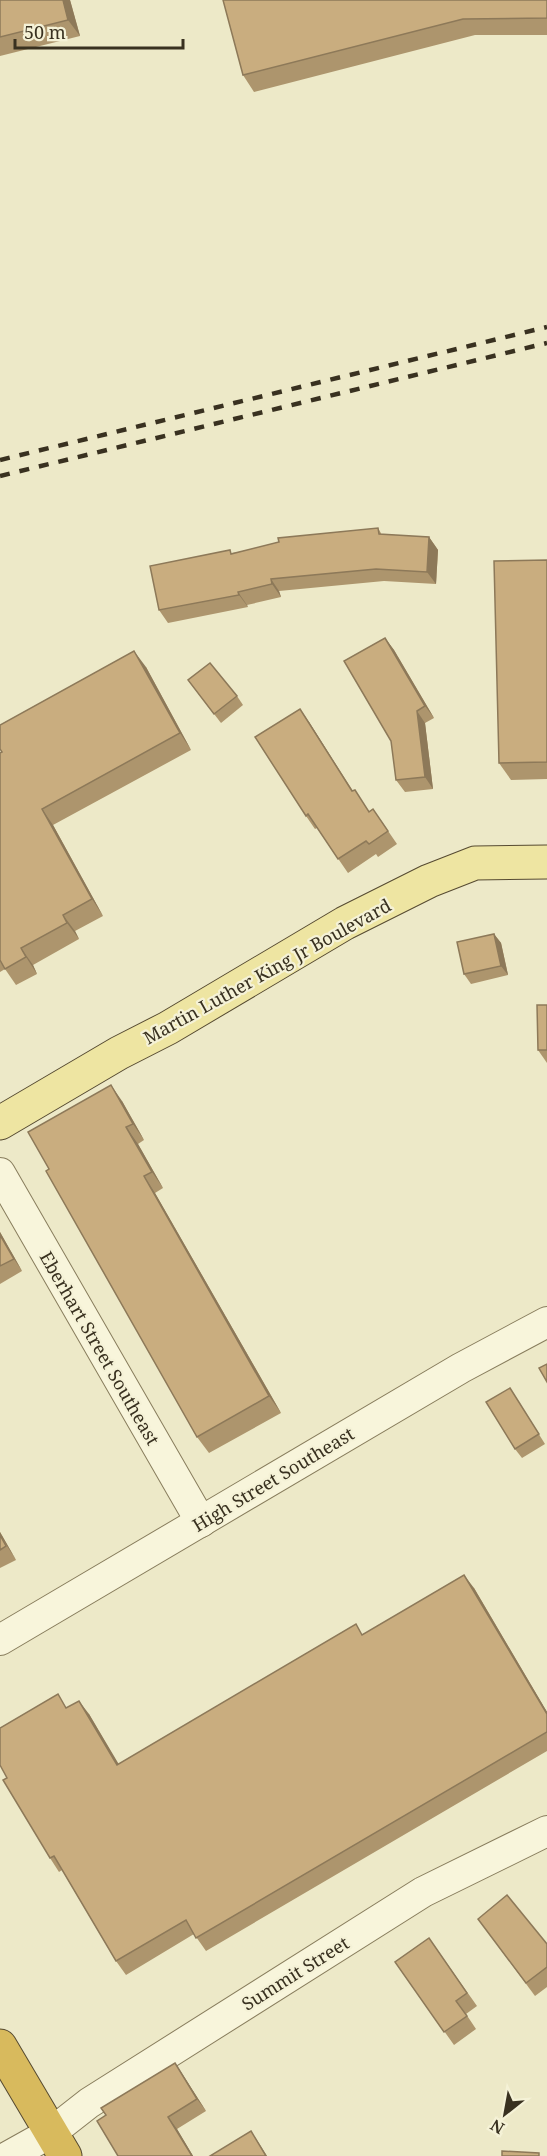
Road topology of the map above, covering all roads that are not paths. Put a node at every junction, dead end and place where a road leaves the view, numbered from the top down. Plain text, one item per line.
1 (547, 862) edge
2 (0, 1123) edge
3 (0, 1173) edge
4 (547, 1322) edge
5 (201, 1522) junction
6 (0, 1640) edge
7 (547, 1831) edge
8 (0, 2046) edge
9 (58, 2144) edge
10 (9, 2156) edge

1 - 2 main road, Martin Luther King Jr Boulevard
3 - 5 street, Eberhart Street Southeast
4 - 5 street, High Street Southeast
5 - 6 street, High Street Southeast
7 - 9 street, Summit Street
8 - 9 highway
9 - 10 street, Summit Street

